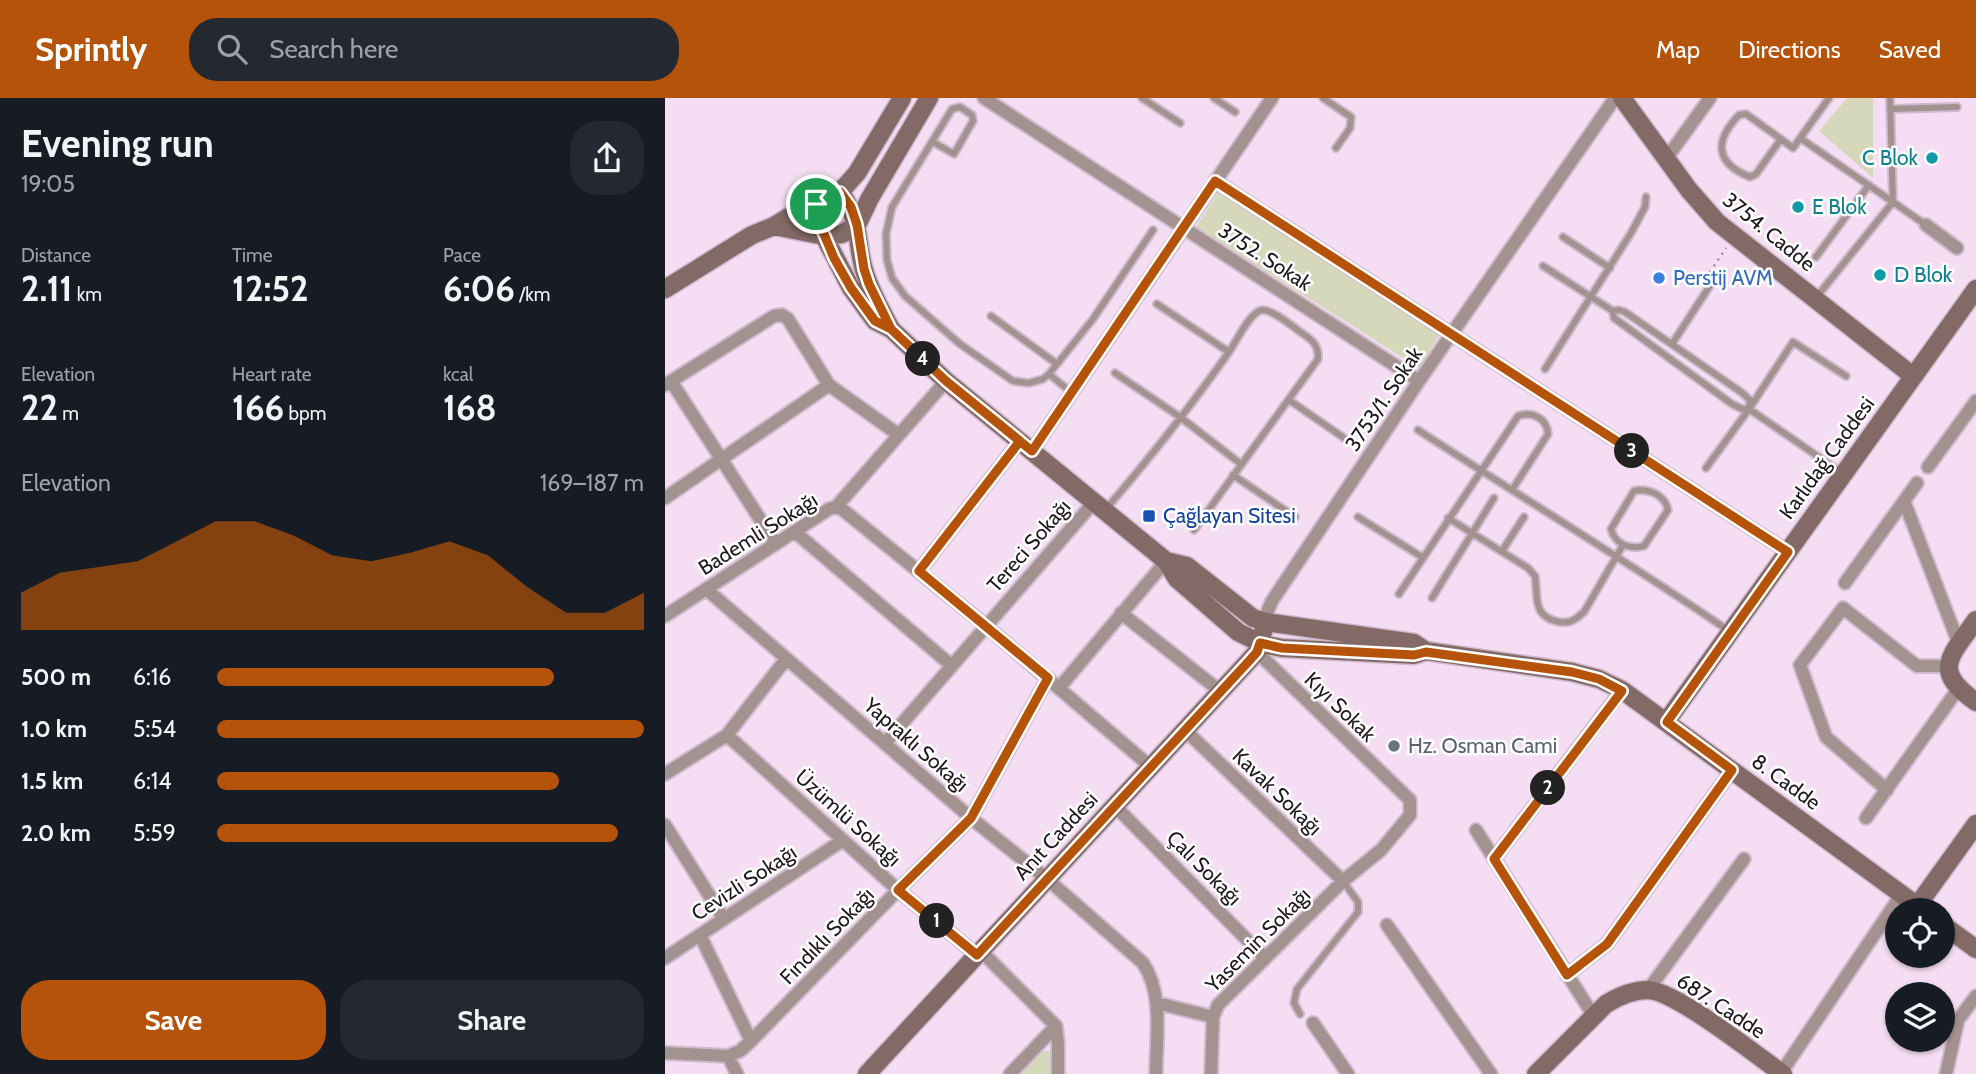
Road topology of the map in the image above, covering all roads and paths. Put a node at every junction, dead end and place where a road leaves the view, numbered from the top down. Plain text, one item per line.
1 (902, 98) edge
2 (929, 98) edge
3 (984, 98) edge
4 (1142, 98) edge
5 (1214, 98) edge
6 (1272, 98) edge
7 (1323, 98) edge
8 (1615, 98) edge
9 (1622, 98) edge
10 (1710, 98) edge
11 (1829, 98) edge
12 (1890, 98) edge
13 (1957, 107) dead end
14 (1890, 109) junction
15 (1235, 112) dead end
16 (1180, 123) dead end
17 (1800, 138) junction
18 (1781, 139) junction
19 (933, 142) junction
20 (1336, 148) dead end
21 (1666, 159) junction
22 (1215, 181) junction
23 (1869, 185) junction
24 (840, 192) junction
25 (1646, 197) dead end
26 (1893, 202) junction
27 (816, 204) junction
28 (857, 225) junction
29 (1926, 225) joint
30 (774, 226) junction
31 (1184, 227) junction
32 (1153, 230) dead end
33 (824, 236) junction
34 (1563, 237) dead end
35 (1957, 248) dead end
36 (1815, 257) dead end
37 (1543, 266) dead end
38 (1610, 268) junction
39 (1713, 281) dead end
40 (665, 289) edge
41 (1976, 289) edge
42 (1591, 298) junction
43 (1815, 299) junction
44 (1157, 304) dead end
45 (1613, 311) junction
46 (991, 316) dead end
47 (891, 329) junction
48 (1452, 334) junction
49 (1672, 344) junction
50 (1229, 352) junction
51 (1057, 363) junction
52 (1545, 369) dead end
53 (1115, 373) dead end
54 (1049, 374) junction
55 (1846, 376) dead end
56 (1913, 376) junction
57 (946, 381) junction
58 (1419, 381) junction
59 (668, 383) edge
60 (829, 384) junction
61 (1072, 393) junction
62 (1289, 400) junction
63 (1976, 401) edge
64 (1749, 409) junction
65 (1180, 417) junction
66 (1418, 430) dead end
67 (899, 435) junction
68 (1347, 440) dead end
69 (1026, 446) junction
70 (722, 460) junction
71 (1241, 464) junction
72 (1928, 467) dead end
73 (1706, 468) dead end
74 (1480, 470) junction
75 (1844, 474) junction
76 (1233, 475) junction
77 (1917, 483) dead end
78 (1512, 490) junction
79 (665, 498) edge
80 (1494, 498) dead end
81 (1904, 501) junction
82 (1099, 506) junction
83 (836, 507) junction
84 (1295, 517) dead end
85 (1358, 517) dead end
86 (1524, 517) dead end
87 (1448, 518) junction
88 (1193, 530) dead end
89 (795, 532) junction
90 (1472, 534) junction
91 (776, 544) junction
92 (1623, 545) junction
93 (1502, 551) junction
94 (1788, 552) junction
95 (1617, 555) junction
96 (1422, 557) junction
97 (1166, 561) junction
98 (919, 571) junction
99 (1845, 583) dead end
100 (706, 589) junction
101 (1399, 594) dead end
102 (1432, 598) dead end
103 (1121, 613) junction
104 (665, 616) edge
105 (1976, 620) edge
106 (1266, 622) junction
107 (986, 625) junction
108 (1730, 632) junction
109 (1959, 644) junction
110 (1258, 647) junction
111 (1426, 652) junction
112 (786, 659) junction
113 (952, 666) junction
114 (1949, 666) junction
115 (1048, 678) junction
116 (1059, 688) junction
117 (1958, 688) junction
118 (1220, 691) junction
119 (1622, 691) junction
120 (1976, 702) edge
121 (1667, 722) junction
122 (1185, 730) junction
123 (727, 735) junction
124 (885, 743) junction
125 (1151, 766) junction
126 (1732, 770) junction
127 (665, 774) edge
128 (1887, 790) junction
129 (1115, 806) junction
130 (971, 818) junction
131 (1866, 818) dead end
132 (1976, 824) edge
133 (1476, 831) dead end
134 (667, 833) edge
135 (843, 840) junction
136 (1494, 859) junction
137 (1744, 859) dead end
138 (1047, 879) junction
139 (1343, 881) junction
140 (898, 890) junction
141 (1901, 895) junction
142 (1905, 898) edge
143 (1927, 898) edge
144 (724, 919) junction
145 (1387, 925) dead end
146 (1955, 934) edge
147 (700, 935) junction
148 (1976, 949) edge
149 (979, 953) junction
150 (665, 958) edge
151 (1265, 958) junction
152 (1567, 975) junction
153 (1647, 990) junction
154 (1976, 996) edge
155 (1157, 1003) junction
156 (1300, 1014) dead end
157 (1593, 1016) junction
158 (1213, 1017) junction
159 (1313, 1023) dead end
160 (1056, 1026) junction
161 (751, 1041) junction
162 (665, 1053) edge
163 (728, 1056) junction
164 (1782, 1073) edge
165 (737, 1074) edge
166 (867, 1074) edge
167 (1010, 1074) edge
168 (1058, 1074) edge
169 (1156, 1074) edge
170 (1211, 1074) edge
171 (1349, 1074) edge
172 (1491, 1074) edge
173 (1536, 1074) edge
174 (1946, 1074) edge

1 - 24 main road
2 - 28 main road
3 - 31 street, 3752. Sokak
4 - 16 lane
5 - 15 lane
6 - 22 street
7 - 20 lane
8 - 48 street, 3753/1. Sokak
9 - 21 main road, 3754. Cadde
10 - 21 street
11 - 17 lane
12 - 14 lane
13 - 14 lane
14 - 26 lane
17 - 18 lane
17 - 23 lane
18 - 18 lane
19 - 19 lane
19 - 54 lane
21 - 43 main road, 3754. Cadde
22 - 31 street
22 - 48 street
23 - 26 lane
23 - 36 lane
24 - 27 main road
24 - 28 main road
25 - 38 lane
26 - 29 lane
26 - 43 lane
27 - 30 main road
27 - 33 main road
28 - 33 main road
28 - 47 main road
29 - 35 street
30 - 33 main road
30 - 40 main road
31 - 58 street, 3752. Sokak
31 - 61 street
32 - 51 lane
33 - 47 main road
34 - 38 lane
37 - 42 lane
38 - 42 lane
39 - 49 lane
41 - 56 main road, Karlıdağ Caddesi
42 - 45 lane
42 - 52 lane
43 - 56 main road, 3754. Cadde
44 - 50 lane
45 - 49 lane
45 - 64 lane
46 - 51 lane
47 - 57 main road
48 - 58 street, 3753/1. Sokak
48 - 94 street
49 - 64 lane
50 - 62 lane
50 - 65 lane
51 - 54 lane
53 - 65 lane
54 - 61 lane
55 - 64 lane
56 - 75 main road, Karlıdağ Caddesi
57 - 67 street, Bademli Sokağı
57 - 69 main road
58 - 106 street, 3753/1. Sokak
59 - 60 street
59 - 70 street
60 - 67 street
60 - 70 street
61 - 69 street
62 - 68 lane
62 - 71 lane
63 - 72 street
64 - 73 lane
64 - 75 lane
65 - 71 lane
65 - 82 lane
66 - 74 lane
67 - 83 street, Bademli Sokağı
69 - 82 main road
69 - 98 street
70 - 79 street
70 - 91 street
71 - 76 lane
74 - 78 lane
74 - 78 lane
74 - 87 lane
75 - 94 main road, Karlıdağ Caddesi
76 - 84 lane
76 - 88 lane
77 - 81 street
78 - 95 lane
80 - 90 lane
81 - 99 street
81 - 109 street
82 - 97 main road
82 - 107 street, Tereci Sokağı
83 - 89 street, Bademli Sokağı
83 - 98 street
85 - 96 lane
86 - 93 lane
87 - 90 lane
87 - 96 lane
89 - 91 street, Bademli Sokağı
89 - 113 street
90 - 93 lane
90 - 102 lane
91 - 100 street, Bademli Sokağı
92 - 92 lane
92 - 95 lane
93 - 95 lane
94 - 108 main road, Karlıdağ Caddesi
95 - 108 lane
96 - 101 lane
97 - 103 street
97 - 106 main road
97 - 110 main road
98 - 107 street
100 - 104 street, Bademli Sokağı
100 - 112 street, Yapraklı Sokağı
103 - 116 street
103 - 118 street
105 - 109 main road
106 - 110 main road, Anıt Caddesi
106 - 111 main road
107 - 113 street, Tereci Sokağı
107 - 115 street
108 - 121 main road, Karlıdağ Caddesi
109 - 114 main road
110 - 111 main road
110 - 118 main road, Anıt Caddesi
110 - 139 street, Kıyı Sokak
111 - 119 main road, 8. Cadde
112 - 123 street
112 - 124 street, Yapraklı Sokağı
113 - 124 street, Tereci Sokağı
114 - 117 main road
114 - 128 street
115 - 116 street
115 - 130 street, Fındıklı Sokağı
116 - 125 street
117 - 120 main road
117 - 128 street
118 - 122 main road, Anıt Caddesi
119 - 121 main road, 8. Cadde
119 - 136 street
121 - 126 main road, 8. Cadde
122 - 125 main road, Anıt Caddesi
122 - 139 street, Kavak Sokağı
123 - 127 street
123 - 135 street, Üzümlü Sokağı
124 - 130 street, Yapraklı Sokağı
125 - 129 main road, Anıt Caddesi
126 - 141 main road, 8. Cadde
126 - 152 street
128 - 131 street
129 - 138 main road, Anıt Caddesi
129 - 151 street, Çalı Sokağı
130 - 138 street, Yapraklı Sokağı
130 - 140 street, Fındıklı Sokağı
132 - 143 main road
133 - 136 street
134 - 144 street
135 - 140 street, Üzümlü Sokağı
135 - 144 street, Cevizli Sokağı
136 - 152 street
137 - 153 street
138 - 149 main road, Anıt Caddesi
138 - 155 street, Yapraklı Sokağı
139 - 151 street, Yasemin Sokağı
139 - 156 lane
140 - 149 street, Üzümlü Sokağı
140 - 161 street, Fındıklı Sokağı
141 - 142 main road, 8. Cadde
141 - 164 street
144 - 147 street, Cevizli Sokağı
145 - 172 street
146 - 148 main road
147 - 150 street, Cevizli Sokağı
147 - 161 street
149 - 160 street, Üzümlü Sokağı
149 - 166 main road, Anıt Caddesi
151 - 158 street, Yasemin Sokağı
152 - 157 street
153 - 157 main road, 687. Cadde
153 - 164 main road, 687. Cadde
154 - 174 street
155 - 158 street
155 - 169 street, Yapraklı Sokağı
157 - 173 main road, 687. Cadde
158 - 170 street, Yasemin Sokağı
159 - 171 street
160 - 167 street
160 - 168 street
161 - 163 street, Fındıklı Sokağı
162 - 163 street
163 - 165 street

